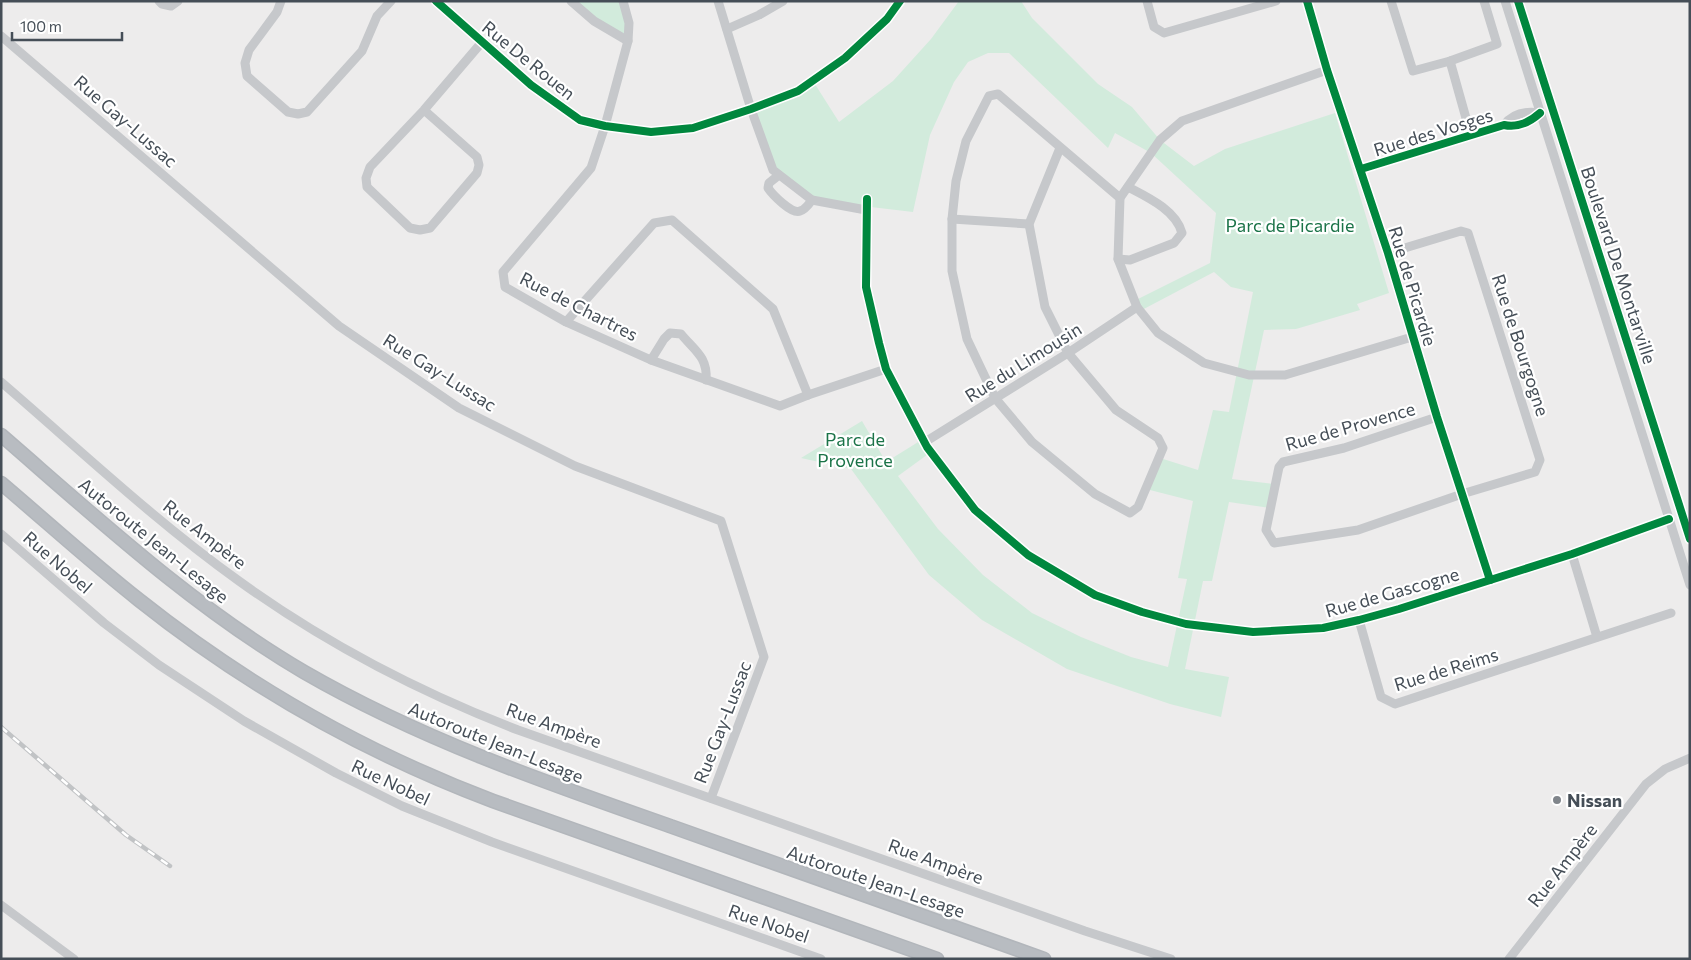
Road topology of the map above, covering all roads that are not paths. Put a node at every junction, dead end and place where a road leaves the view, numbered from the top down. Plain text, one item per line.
1 (159, 1) edge
2 (178, 1) edge
3 (281, 1) edge
4 (391, 1) edge
5 (436, 1) edge
6 (571, 1) edge
7 (623, 1) edge
8 (718, 1) edge
9 (784, 1) edge
10 (900, 1) edge
11 (1146, 1) edge
12 (1276, 1) edge
13 (1307, 1) edge
14 (1391, 1) edge
15 (1484, 1) edge
16 (1505, 1) edge
17 (727, 29) junction
18 (1, 36) edge
19 (482, 42) junction
20 (628, 42) junction
21 (1450, 60) junction
22 (1327, 70) junction
23 (751, 109) junction
24 (424, 110) junction
25 (1540, 113) junction
26 (605, 126) junction
27 (1471, 136) junction
28 (1060, 148) junction
29 (1361, 169) junction
30 (779, 175) junction
31 (1128, 187) junction
32 (1120, 198) junction
33 (867, 199) dead end
34 (812, 200) junction
35 (866, 210) junction
36 (952, 219) junction
37 (1029, 224) junction
38 (1388, 253) junction
39 (1118, 259) junction
40 (1137, 307) junction
41 (566, 322) junction
42 (1412, 337) junction
43 (1068, 353) junction
44 (651, 360) junction
45 (886, 369) junction
46 (706, 380) junction
47 (1, 382) edge
48 (808, 395) junction
49 (995, 398) junction
50 (1437, 417) junction
51 (1, 435) edge
52 (925, 442) junction
53 (1, 482) edge
54 (1462, 494) junction
55 (1669, 518) junction
56 (1, 534) edge
57 (1572, 554) junction
58 (1490, 580) junction
59 (1690, 585) edge
60 (1671, 612) dead end
61 (1359, 620) junction
62 (1598, 637) junction
63 (1690, 758) edge
64 (711, 798) junction
65 (1, 905) edge
66 (74, 959) edge
67 (821, 959) edge
68 (937, 959) edge
69 (1044, 959) edge
70 (1171, 959) edge
71 (1508, 959) edge

1 - 2 street
3 - 4 street
5 - 19 street, Rue De Rouen
6 - 20 street
7 - 20 street, Rue de Chartres
8 - 17 street
9 - 17 street
10 - 23 street, Rue De Rouen
11 - 12 street
13 - 22 street, Rue de Picardie
14 - 21 street
15 - 21 street
16 - 25 street, Boulevard De Montarville
17 - 23 street
18 - 64 street, Rue Gay-Lussac
19 - 24 street
19 - 26 street, Rue De Rouen
20 - 26 street, Rue de Chartres
21 - 27 street, Rue des Vosges
22 - 29 street, Rue de Picardie
22 - 31 street
23 - 26 street, Rue De Rouen
23 - 30 street
24 - 24 street
25 - 27 street, Rue des Vosges
25 - 55 street, Boulevard De Montarville
26 - 41 street, Rue de Chartres
27 - 29 street, Rue des Vosges
28 - 32 street
28 - 36 street
28 - 37 street
29 - 38 street, Rue de Picardie
30 - 34 street
30 - 34 street
31 - 32 street
31 - 39 street
32 - 39 street
33 - 35 street, Rue de Gascogne
34 - 35 street
35 - 45 street, Rue de Gascogne
36 - 37 street
36 - 49 street
37 - 43 street
38 - 42 street, Rue de Picardie
38 - 54 street, Rue de Bourgogne
39 - 40 street
40 - 42 street
40 - 43 street, Rue du Limousin
41 - 44 street, Rue de Chartres
41 - 48 street
42 - 50 street, Rue de Picardie
43 - 49 street, Rue du Limousin
43 - 49 street
44 - 46 street, Rue de Chartres
44 - 46 street, Rue de Chartres
45 - 48 street, Rue de Chartres
45 - 52 street, Rue de Gascogne
46 - 48 street, Rue de Chartres
47 - 64 street, Rue Ampère
49 - 52 street, Rue du Limousin
50 - 54 street, Rue de Picardie
50 - 54 street, Rue de Provence
51 - 69 highway, Autoroute Jean-Lesage
52 - 61 street, Rue de Gascogne
53 - 68 highway
54 - 58 street, Rue de Picardie
55 - 57 street, Rue de Gascogne
55 - 59 street, Boulevard De Montarville
56 - 67 street, Rue Nobel
57 - 58 street, Rue de Gascogne
57 - 62 street
58 - 61 street, Rue de Gascogne
60 - 62 street, Rue de Reims
61 - 62 street, Rue de Reims
63 - 71 street, Rue Ampère
64 - 70 street, Rue Ampère
65 - 66 street

